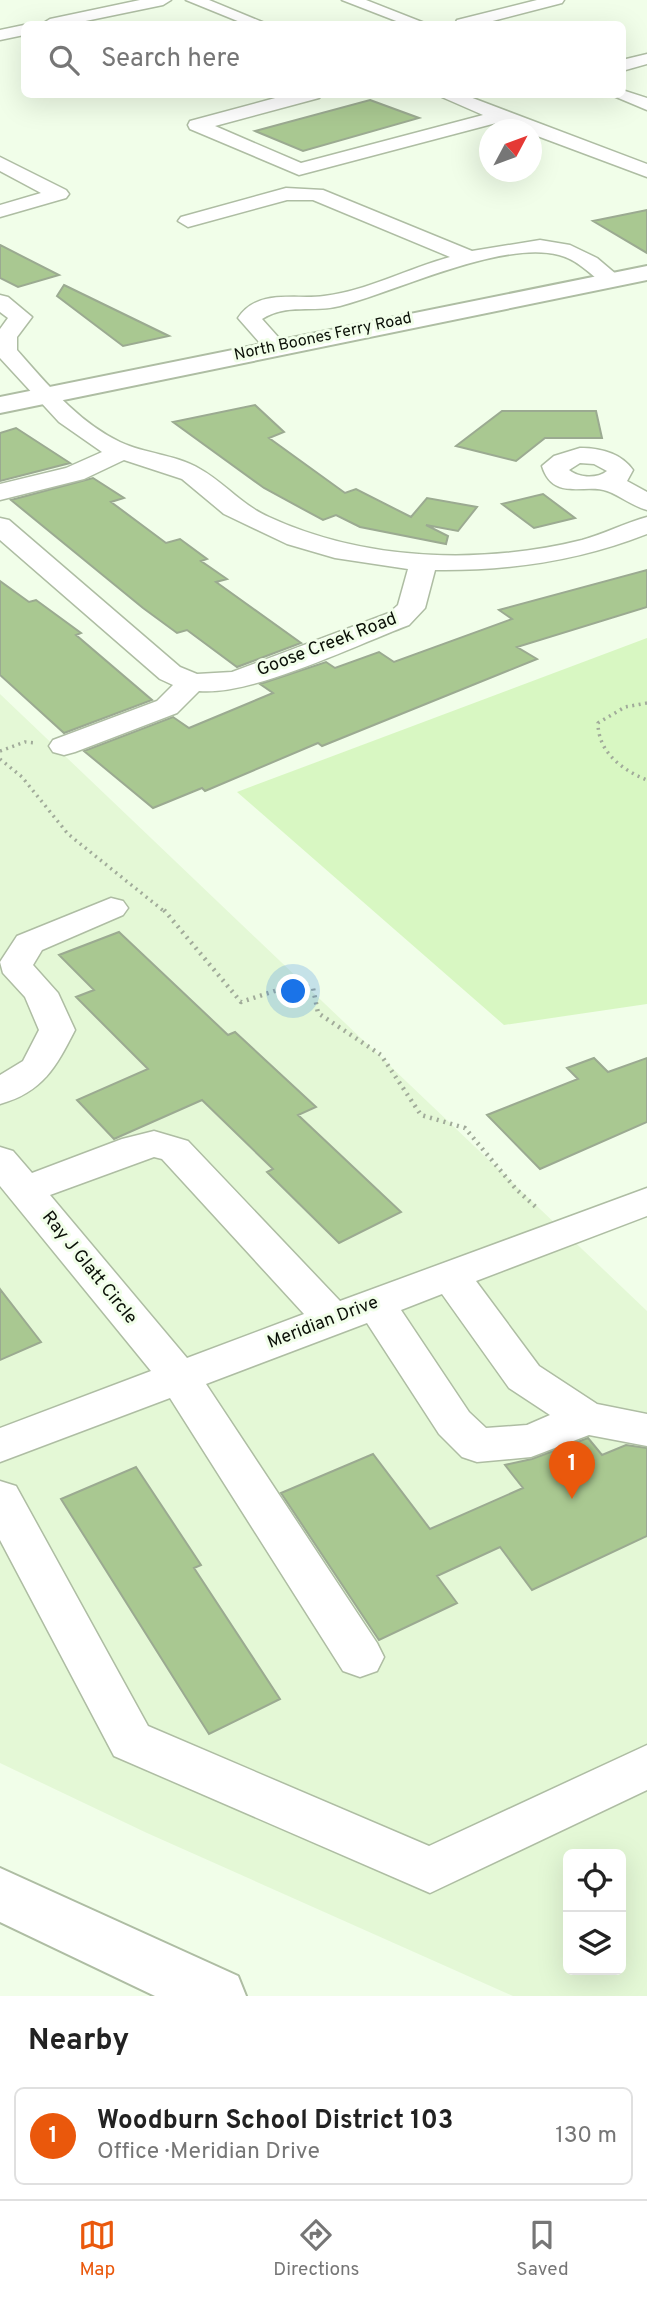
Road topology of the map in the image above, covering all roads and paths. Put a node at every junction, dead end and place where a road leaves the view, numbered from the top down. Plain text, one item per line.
1 (163, 0) edge
2 (194, 0) edge
3 (350, 0) edge
4 (556, 0) edge
5 (64, 21) edge
6 (251, 21) edge
7 (410, 21) edge
8 (475, 21) edge
9 (21, 31) edge
10 (0, 35) edge
11 (647, 59) edge
12 (626, 65) edge
13 (626, 97) edge
14 (298, 98) edge
15 (454, 98) edge
16 (647, 104) edge
17 (501, 116) junction
18 (0, 163) edge
19 (647, 171) edge
20 (0, 211) edge
21 (188, 220) dead end
22 (470, 258) junction
23 (647, 274) edge
24 (612, 280) junction
25 (0, 302) edge
26 (4, 332) edge
27 (276, 347) junction
28 (47, 395) junction
29 (0, 405) edge
30 (122, 452) junction
31 (609, 482) dead end
32 (0, 492) edge
33 (647, 502) edge
34 (0, 526) edge
35 (647, 526) edge
36 (424, 561) junction
37 (192, 682) junction
38 (647, 703) edge
39 (25, 741) dead end
40 (64, 746) dead end
41 (1, 751) edge
42 (647, 780) edge
43 (111, 908) dead end
44 (252, 1002) dead end
45 (0, 1092) edge
46 (0, 1160) edge
47 (25, 1190) junction
48 (647, 1201) edge
49 (566, 1231) junction
50 (459, 1271) junction
51 (375, 1303) junction
52 (332, 1319) junction
53 (178, 1377) junction
54 (586, 1418) junction
55 (647, 1430) edge
56 (0, 1445) edge
57 (0, 1498) edge
58 (360, 1657) dead end
59 (647, 1766) edge
60 (0, 1894) edge
61 (217, 1996) edge

1 - 5 street
2 - 6 street
3 - 7 street
4 - 8 street
9 - 10 street
11 - 12 street
13 - 16 street
14 - 17 street
15 - 17 street
17 - 19 street
18 - 20 street
21 - 22 street
22 - 24 street
22 - 27 street
23 - 24 main road, North Boones Ferry Road
24 - 27 main road, North Boones Ferry Road
25 - 26 street
26 - 28 street
27 - 28 main road, North Boones Ferry Road
28 - 29 main road, North Boones Ferry Road
28 - 30 street
30 - 32 street
30 - 36 street
31 - 33 street
34 - 37 street, Goose Creek Road
35 - 36 street
36 - 37 street, Goose Creek Road
37 - 40 street
38 - 42 path
39 - 41 path
43 - 45 street
44 - 49 path
46 - 47 street, Ray J Glatt Circle
47 - 52 street
47 - 53 street, Ray J Glatt Circle
48 - 49 street, Meridian Drive
49 - 50 street, Meridian Drive
50 - 51 street, Meridian Drive
50 - 54 street
51 - 52 street, Meridian Drive
51 - 54 street
52 - 53 street, Meridian Drive
53 - 56 street, Meridian Drive
53 - 58 street, Ray J Glatt Circle
54 - 55 street
57 - 59 street
60 - 61 main road

